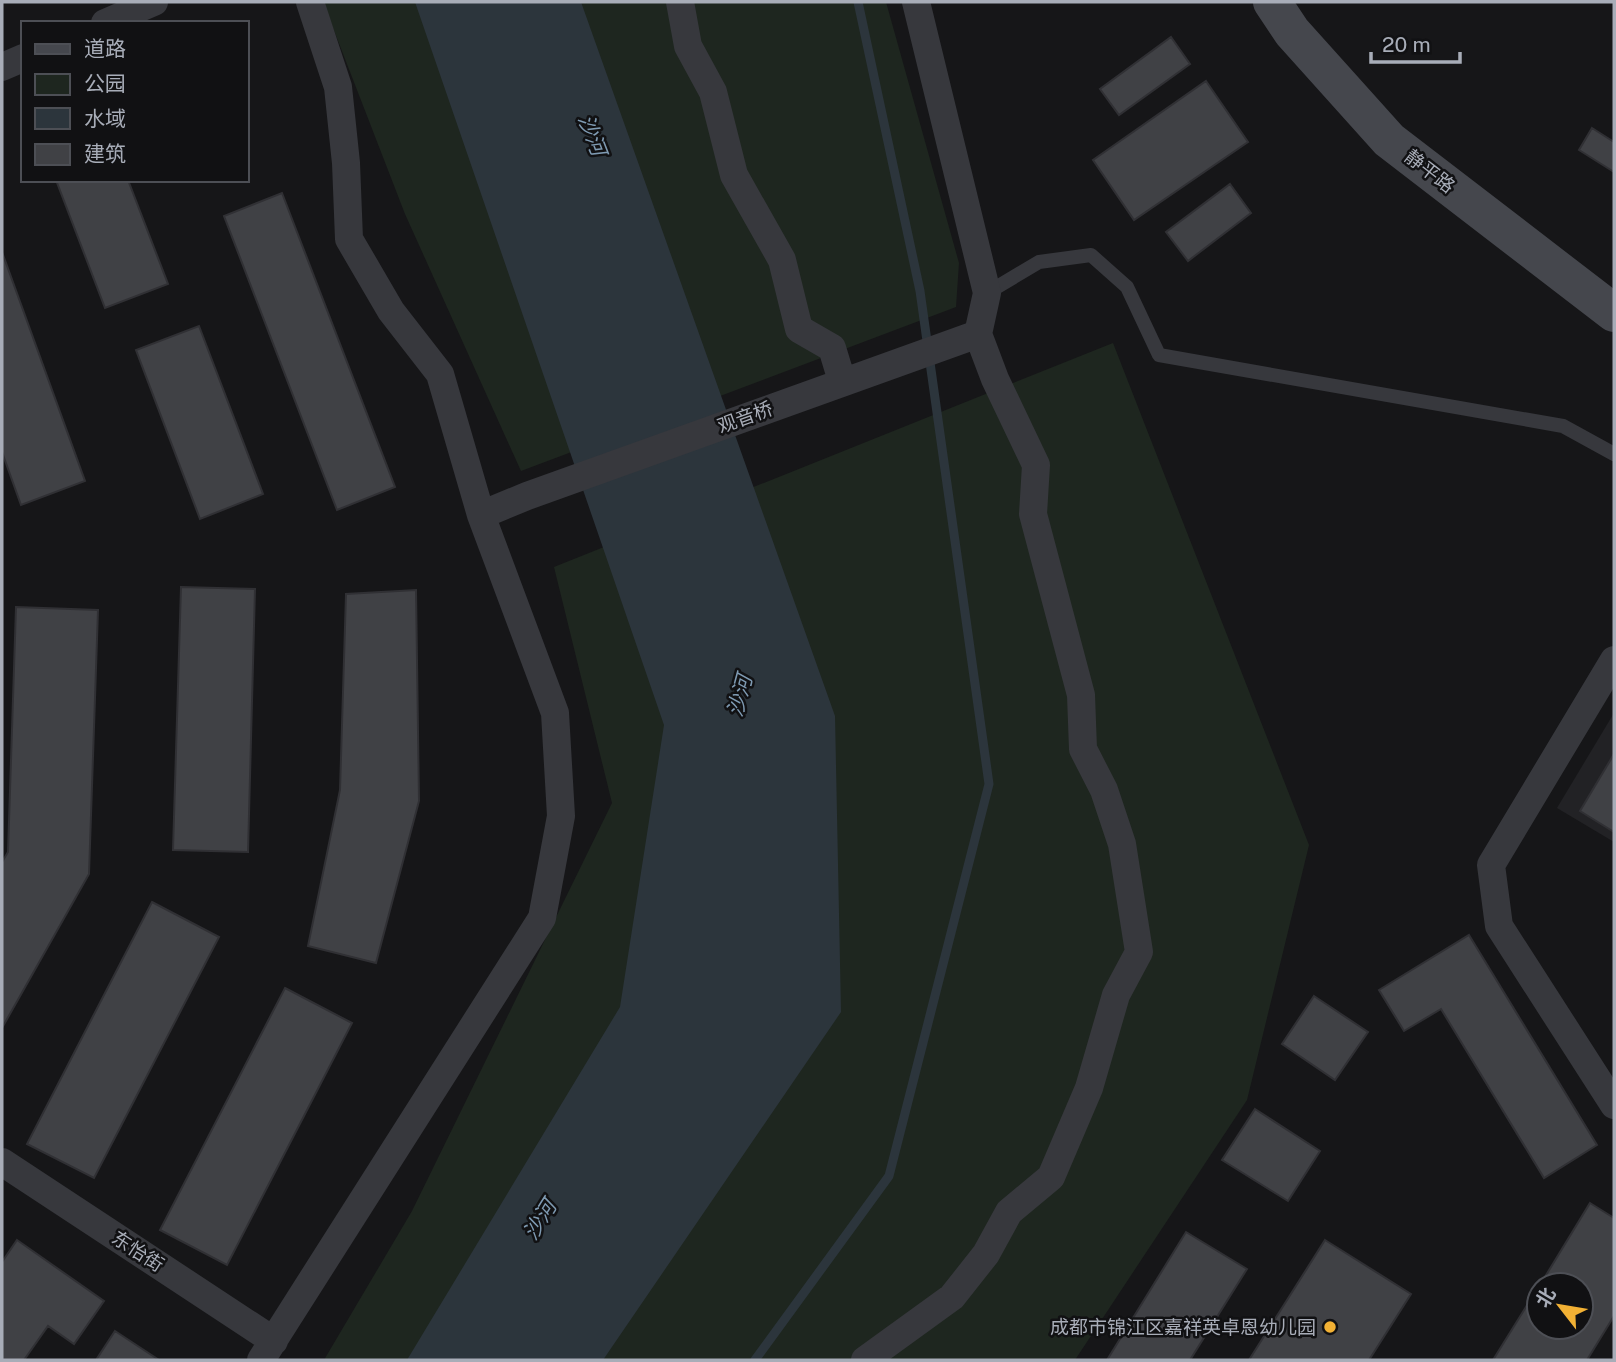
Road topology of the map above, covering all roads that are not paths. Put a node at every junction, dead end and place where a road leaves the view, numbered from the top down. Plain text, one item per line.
1 (154, 2) edge
2 (310, 2) edge
3 (680, 2) edge
4 (916, 2) edge
5 (1272, 2) edge
6 (111, 21) edge
7 (21, 59) edge
8 (2, 67) edge
9 (987, 293) junction
10 (1614, 313) edge
11 (971, 336) junction
12 (842, 382) junction
13 (1614, 454) edge
14 (481, 515) junction
15 (1614, 660) edge
16 (1614, 1105) edge
17 (2, 1162) edge
18 (267, 1351) edge
19 (865, 1360) edge

1 - 6 street
2 - 14 street
3 - 12 street
4 - 9 street
5 - 10 street, 静平路
7 - 8 street
9 - 11 street
9 - 13 lane
11 - 12 street, 观音桥
11 - 19 street
12 - 14 street, 观音桥
14 - 18 street
15 - 16 street
17 - 18 street, 东怡街

